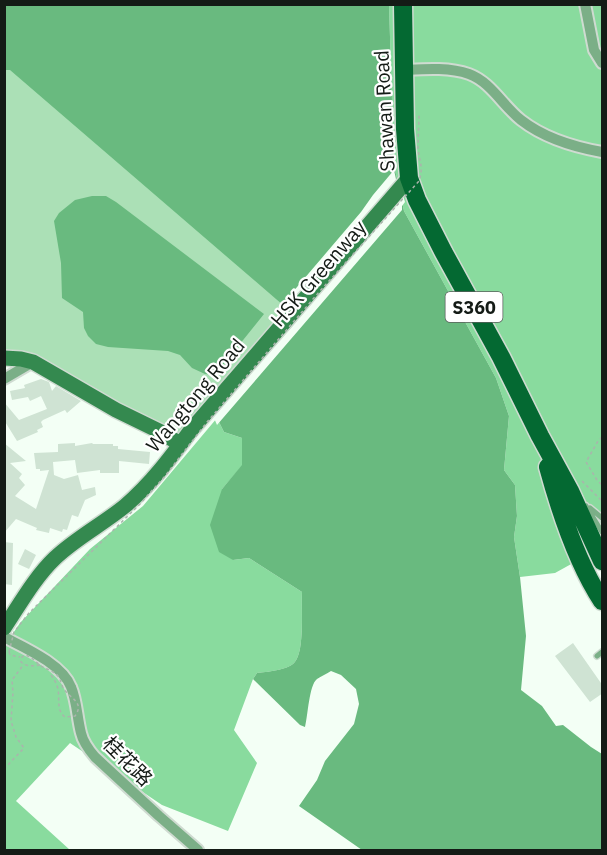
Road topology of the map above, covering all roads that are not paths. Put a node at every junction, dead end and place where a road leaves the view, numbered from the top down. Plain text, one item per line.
1 (403, 4) edge
2 (585, 4) edge
3 (603, 63) edge
4 (404, 70) junction
5 (603, 152) edge
6 (409, 178) junction
7 (4, 358) edge
8 (33, 362) junction
9 (4, 379) edge
10 (540, 436) junction
11 (180, 444) junction
12 (570, 491) junction
13 (585, 504) junction
14 (603, 518) edge
15 (587, 533) edge
16 (603, 561) edge
17 (603, 601) edge
18 (4, 628) edge
19 (4, 637) edge
20 (198, 850) edge

1 - 4 main road, Shawan Road / S360
2 - 3 street
4 - 5 street
4 - 6 main road, Shawan Road / S360
6 - 10 main road, Shawan Road / S360
6 - 11 main road, Wangtong Road
7 - 8 main road
8 - 9 street
8 - 11 main road
10 - 12 main road, Shawan Road / S360
10 - 15 main road, Shawan Road / S360
11 - 18 main road, Wangtong Road
12 - 13 lane
12 - 15 main road, Shawan Road / S360
13 - 14 lane
13 - 15 lane
15 - 16 main road, Shawan Road / S360
15 - 17 main road, Shawan Road / S360
19 - 20 street, 桂花路

